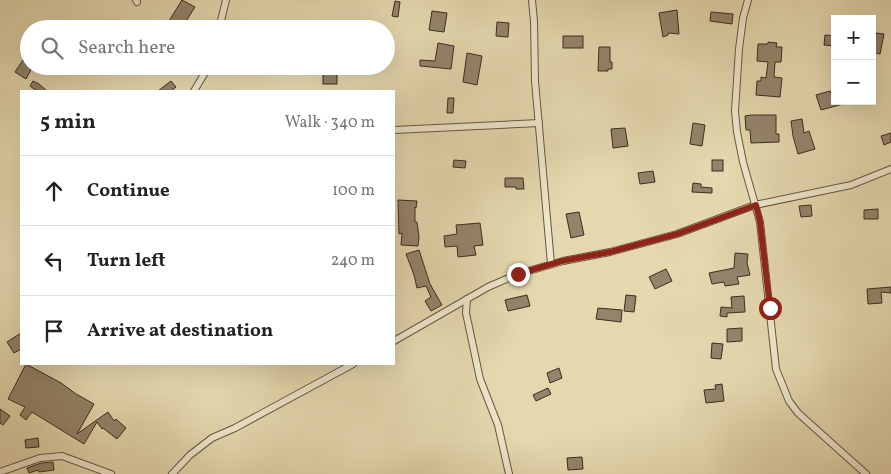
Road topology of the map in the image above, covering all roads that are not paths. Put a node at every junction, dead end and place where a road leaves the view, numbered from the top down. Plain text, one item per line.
1 (226, 0) edge
2 (532, 0) edge
3 (748, 0) edge
4 (221, 20) edge
5 (204, 75) edge
6 (195, 90) edge
7 (539, 123) junction
8 (395, 130) edge
9 (891, 169) edge
10 (756, 205) junction
11 (551, 264) junction
12 (467, 299) junction
13 (395, 340) edge
14 (351, 365) edge
15 (0, 472) edge
16 (111, 474) edge
17 (172, 474) edge
18 (509, 474) edge
19 (865, 474) edge

1 - 4 street
2 - 7 street
3 - 10 street
5 - 6 street
7 - 8 street
7 - 11 street
9 - 10 street
10 - 11 street
10 - 19 street
11 - 12 street
12 - 13 street
12 - 18 street
14 - 17 street
15 - 16 street

